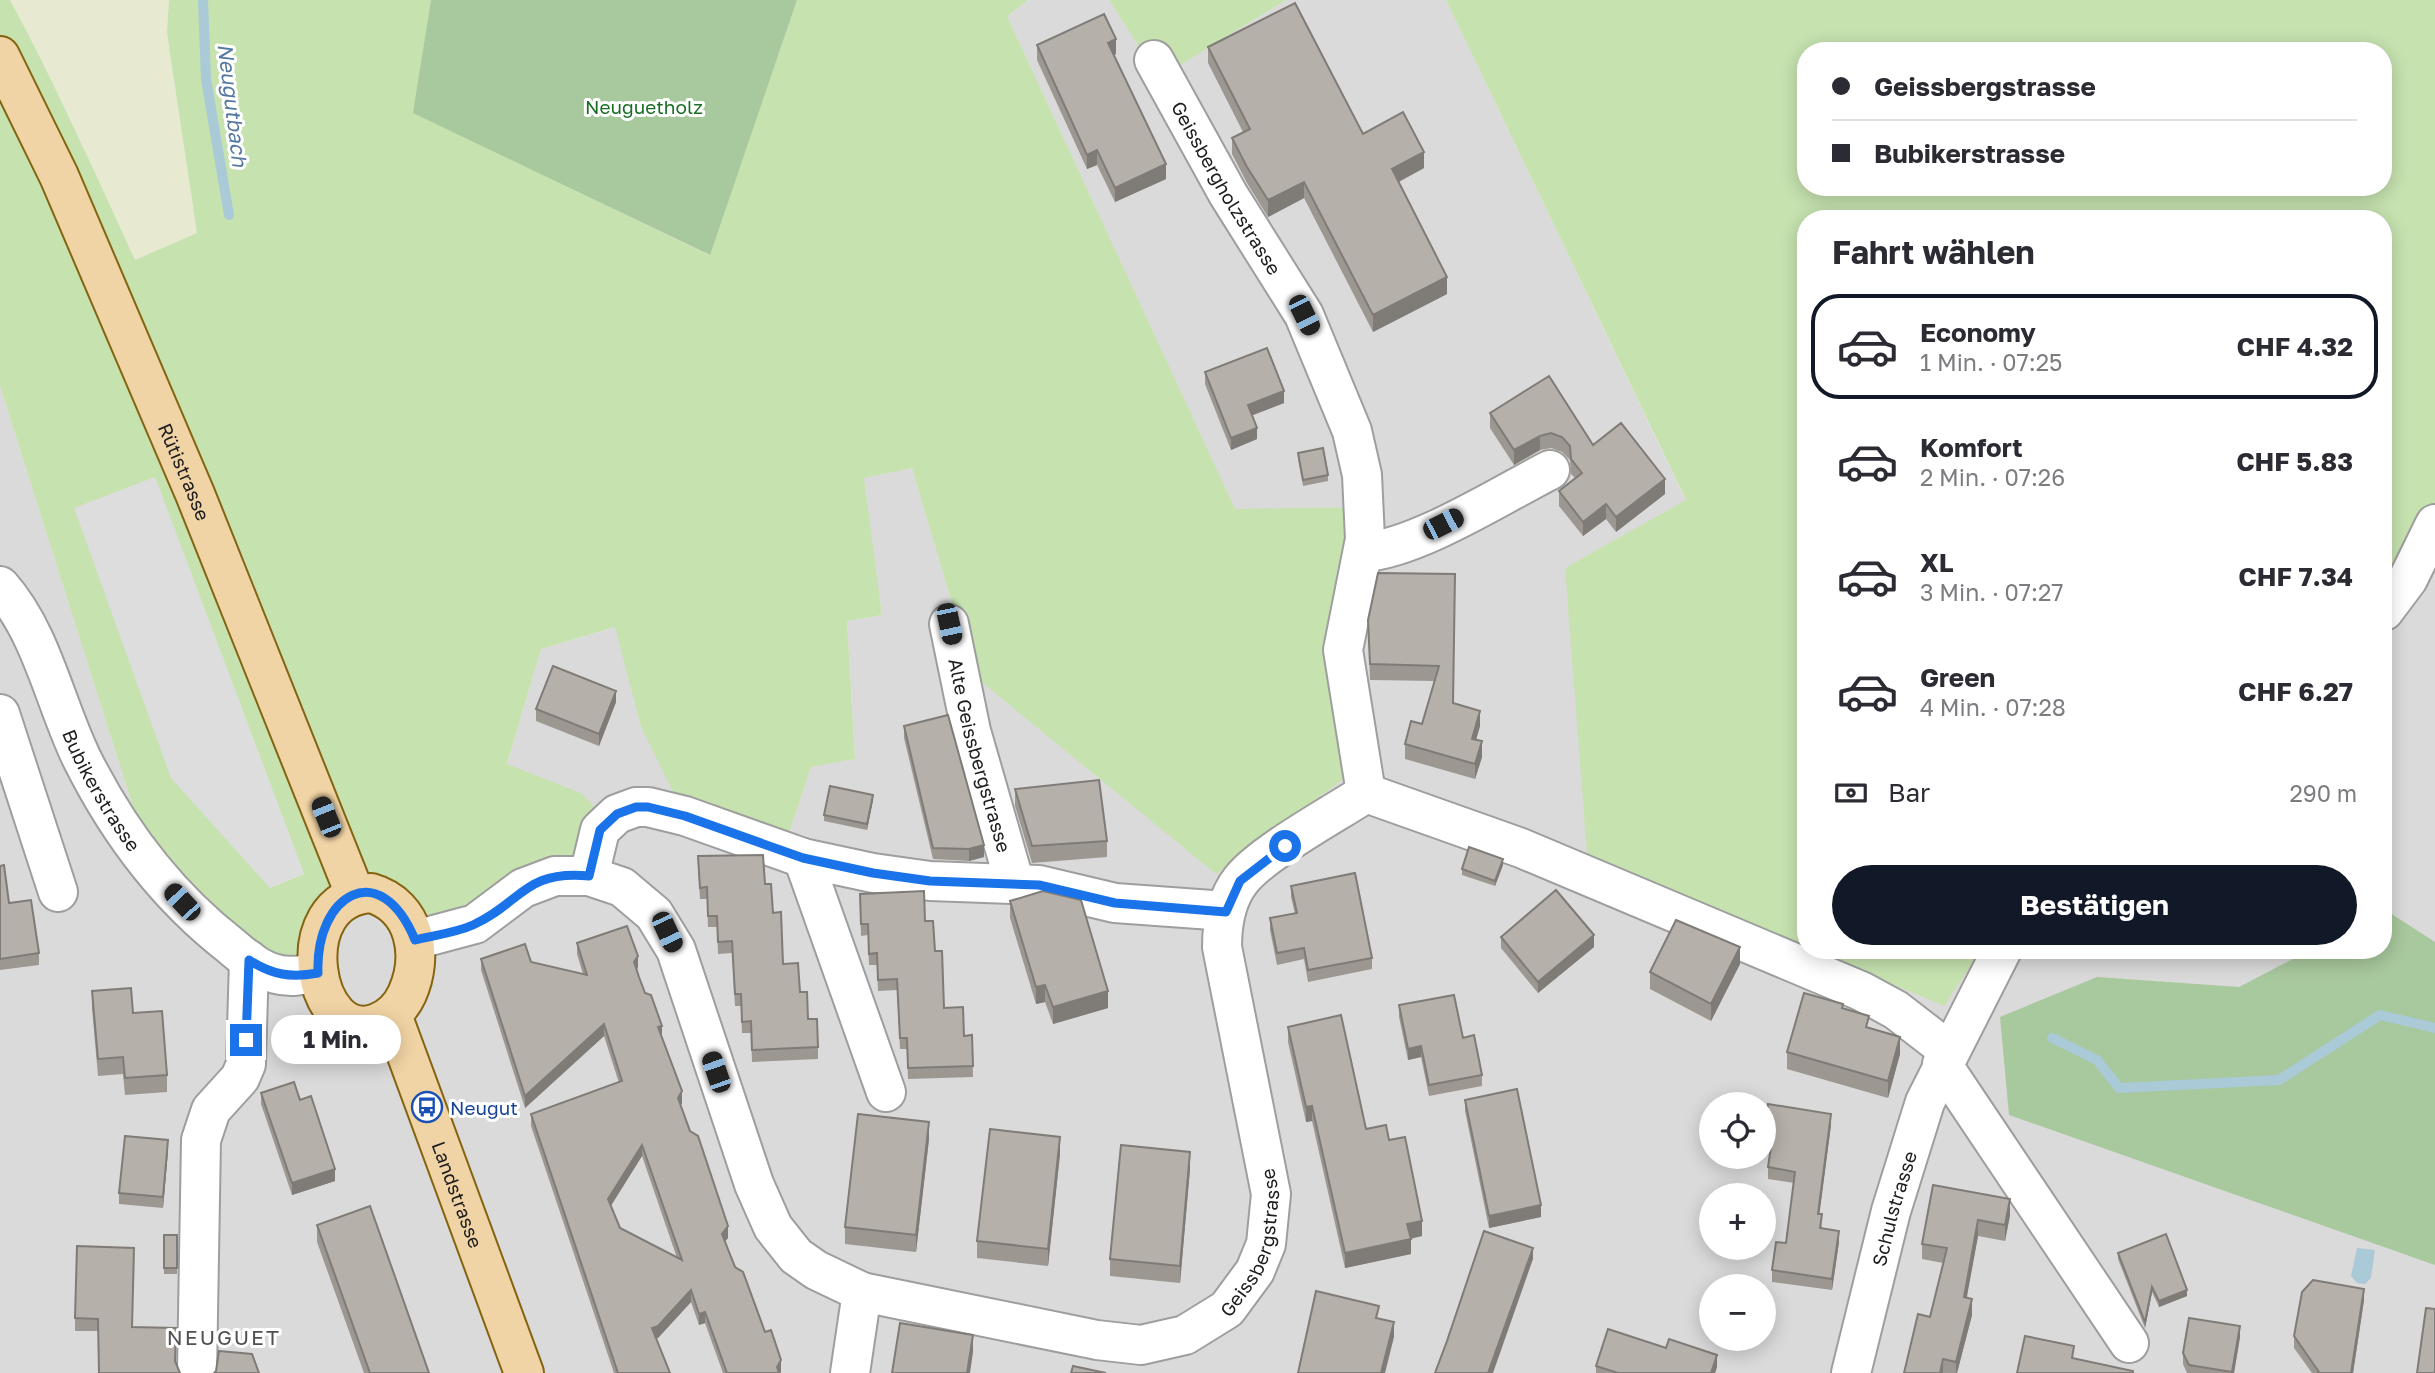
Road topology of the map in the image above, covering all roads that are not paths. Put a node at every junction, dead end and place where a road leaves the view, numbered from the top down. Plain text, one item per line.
1 (0, 56) edge
2 (1154, 60) dead end
3 (1550, 470) dead end
4 (2435, 524) edge
5 (1364, 552) junction
6 (0, 586) edge
7 (2392, 600) edge
8 (949, 624) dead end
9 (0, 714) edge
10 (1366, 793) junction
11 (803, 858) junction
12 (589, 876) junction
13 (1015, 884) junction
14 (58, 892) dead end
15 (355, 894) junction
16 (1226, 912) junction
17 (415, 940) junction
18 (1998, 959) edge
19 (249, 960) junction
20 (318, 973) junction
21 (392, 1015) junction
22 (1946, 1057) junction
23 (886, 1092) dead end
24 (862, 1292) junction
25 (2129, 1343) dead end
26 (197, 1373) edge
27 (524, 1373) edge
28 (850, 1373) edge
29 (1851, 1373) edge

1 - 15 main road, Rütistrasse
2 - 5 street, Geissbergholzstrasse
3 - 5 street
4 - 7 street
5 - 10 street, Geissbergholzstrasse
6 - 19 street, Bubikerstrasse
8 - 13 street, Alte Geissbergstrasse
9 - 14 street
10 - 16 street, Geissbergstrasse
10 - 22 street
11 - 12 street
11 - 13 street
11 - 23 street
12 - 17 street, Geissbergstrasse
12 - 24 street, Geissbergstrasse
13 - 16 street
15 - 17 main road
15 - 20 main road
16 - 24 street, Geissbergstrasse
17 - 21 main road
18 - 22 street, Schulstrasse
19 - 20 street, Bubikerstrasse
19 - 26 street
20 - 21 main road
21 - 27 main road, Landstrasse
22 - 25 street
22 - 29 street, Schulstrasse
24 - 28 street

